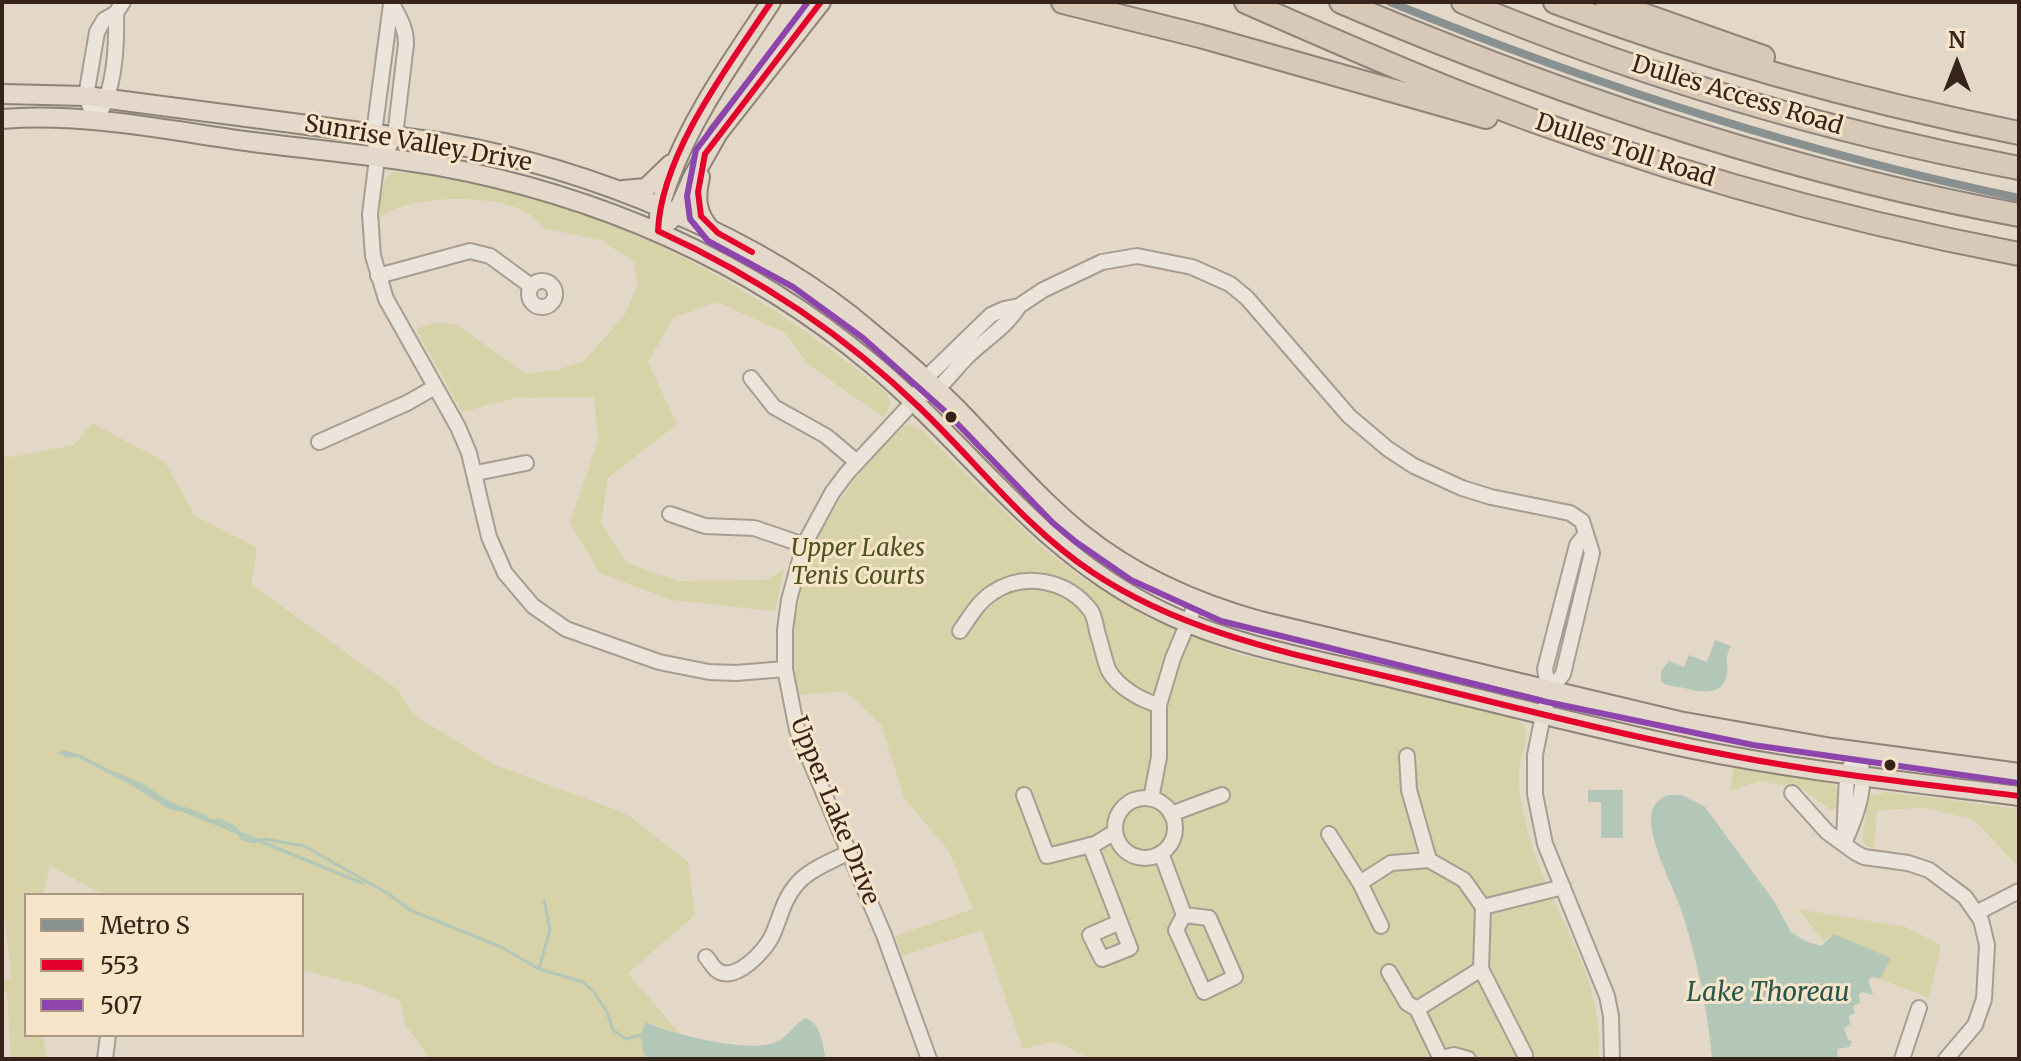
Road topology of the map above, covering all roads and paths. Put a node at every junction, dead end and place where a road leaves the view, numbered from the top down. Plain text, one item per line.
1 (771, 2) edge
2 (821, 2) edge
3 (1063, 2) edge
4 (1246, 2) edge
5 (1341, 2) edge
6 (1463, 2) edge
7 (1555, 2) edge
8 (1607, 2) edge
9 (391, 3) edge
10 (119, 8) edge
11 (2, 94) edge
12 (86, 96) junction
13 (108, 98) junction
14 (1907, 109) junction
15 (2, 119) edge
16 (95, 121) junction
17 (374, 133) junction
18 (2019, 133) edge
19 (395, 136) junction
20 (705, 154) junction
21 (678, 155) junction
22 (377, 158) junction
23 (1657, 163) junction
24 (2019, 168) edge
25 (615, 189) junction
26 (667, 211) junction
27 (2019, 215) edge
28 (658, 231) junction
29 (714, 233) junction
30 (2019, 254) edge
31 (378, 276) junction
32 (531, 286) dead end
33 (751, 378) dead end
34 (931, 384) junction
35 (435, 387) junction
36 (913, 402) junction
37 (319, 442) dead end
38 (857, 462) junction
39 (526, 463) dead end
40 (476, 473) junction
41 (670, 514) dead end
42 (804, 545) junction
43 (1197, 601) junction
44 (1187, 623) junction
45 (960, 631) dead end
46 (785, 669) junction
47 (1549, 692) junction
48 (1159, 705) junction
49 (1544, 715) junction
50 (1857, 751) junction
51 (1407, 756) dead end
52 (2019, 773) edge
53 (1855, 774) junction
54 (1792, 793) dead end
55 (1024, 795) dead end
56 (1222, 795) dead end
57 (2019, 796) edge
58 (1151, 799) junction
59 (1171, 814) junction
60 (1115, 832) junction
61 (1329, 834) dead end
62 (1844, 843) junction
63 (1090, 845) junction
64 (849, 852) junction
65 (1161, 853) junction
66 (1429, 860) junction
67 (1360, 883) junction
68 (1563, 887) junction
69 (2019, 891) edge
70 (1483, 907) junction
71 (1976, 913) junction
72 (1184, 915) junction
73 (1120, 922) dead end
74 (1381, 926) dead end
75 (706, 957) dead end
76 (1481, 969) junction
77 (1389, 972) dead end
78 (1919, 1008) dead end
79 (1417, 1009) junction
80 (108, 1037) edge
81 (1525, 1055) dead end
82 (105, 1059) edge
83 (929, 1059) edge
84 (1441, 1059) edge
85 (1468, 1059) edge
86 (1612, 1059) edge
87 (1902, 1059) edge
88 (1946, 1059) edge

1 - 21 main road
2 - 20 main road
3 - 23 highway
4 - 23 highway, Dulles Toll Road
5 - 27 highway, Dulles Access Road
6 - 24 highway, Dulles Access Road
7 - 14 highway
8 - 14 highway
9 - 17 street
9 - 19 street
10 - 12 street
10 - 13 street
11 - 12 main road, Sunrise Valley Drive
12 - 13 main road, Sunrise Valley Drive
12 - 16 street
13 - 16 street
13 - 17 main road, Sunrise Valley Drive
14 - 18 highway
15 - 16 main road, Sunrise Valley Drive
16 - 22 main road, Sunrise Valley Drive
17 - 19 main road, Sunrise Valley Drive
17 - 22 street
19 - 22 street
19 - 25 main road, Sunrise Valley Drive
20 - 26 main road
20 - 29 main road
21 - 25 main road
21 - 26 main road
22 - 28 main road, Sunrise Valley Drive
22 - 31 street
23 - 30 highway, Dulles Toll Road
25 - 26 main road, Sunrise Valley Drive
26 - 28 main road
26 - 29 main road, Sunrise Valley Drive
28 - 36 main road, Sunrise Valley Drive
29 - 34 main road, Sunrise Valley Drive
31 - 32 street
31 - 35 street
33 - 38 street
34 - 36 street
34 - 43 main road, Sunrise Valley Drive
34 - 47 street
35 - 37 street
35 - 40 street
36 - 38 street, Upper Lake Drive
36 - 44 main road, Sunrise Valley Drive
38 - 42 street, Upper Lake Drive
39 - 40 street
40 - 46 street
41 - 42 street
42 - 46 street, Upper Lake Drive
43 - 44 street
43 - 47 main road, Sunrise Valley Drive
44 - 48 street
44 - 49 main road, Sunrise Valley Drive
45 - 48 street
46 - 64 street, Upper Lake Drive
47 - 49 street
47 - 50 main road, Sunrise Valley Drive
48 - 58 street
49 - 53 main road, Sunrise Valley Drive
49 - 68 street
50 - 52 main road, Sunrise Valley Drive
50 - 53 street
51 - 66 street
53 - 57 main road, Sunrise Valley Drive
53 - 62 street
54 - 62 street
55 - 63 street
56 - 59 street
58 - 59 street
58 - 60 street
59 - 65 street
60 - 63 street
60 - 65 street
61 - 67 street
62 - 71 street
63 - 73 street
64 - 75 street
64 - 83 street, Upper Lake Drive
65 - 72 street
66 - 67 street
66 - 70 street
67 - 74 street
68 - 70 street
68 - 86 street
69 - 71 street
70 - 76 street
71 - 88 street
72 - 72 street
76 - 79 street
76 - 81 street
77 - 79 street
78 - 87 street
79 - 84 street
80 - 82 street
84 - 85 street

